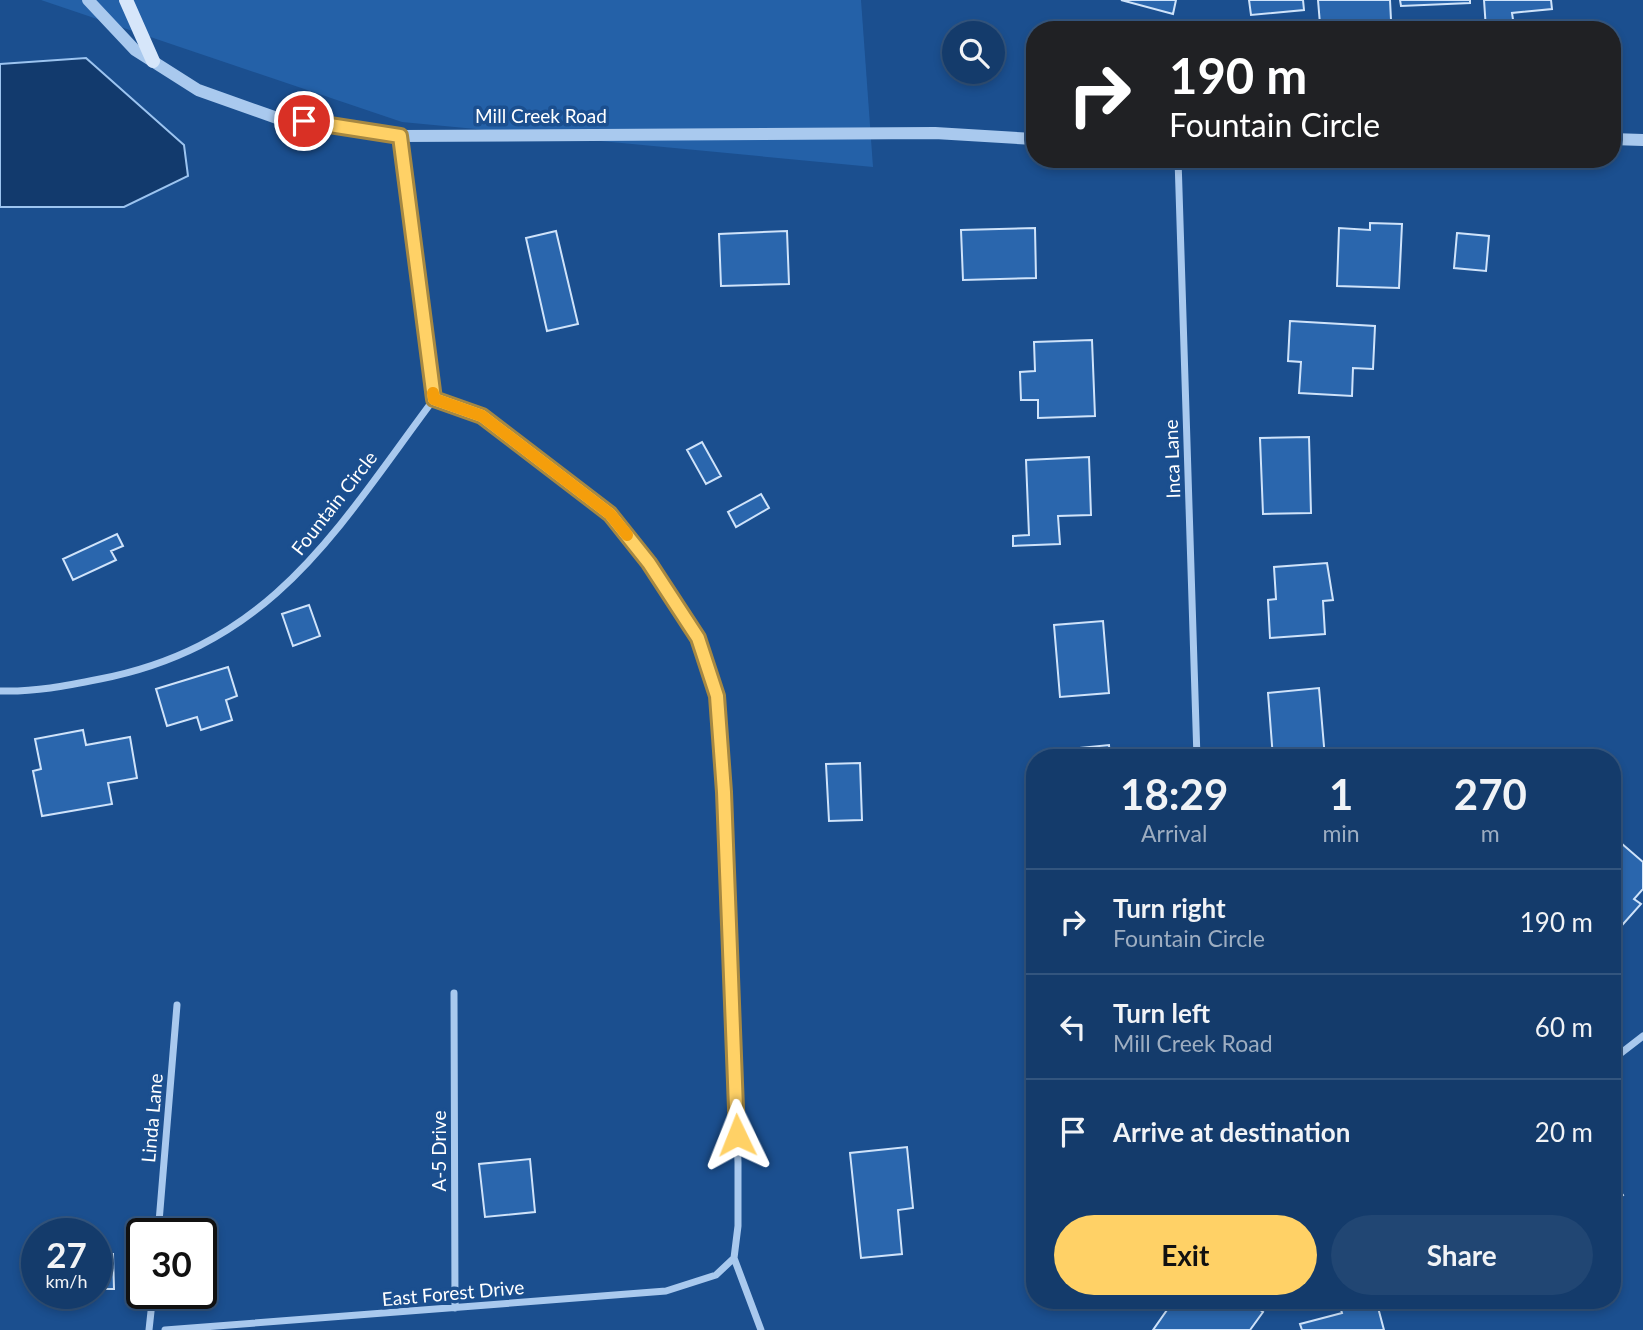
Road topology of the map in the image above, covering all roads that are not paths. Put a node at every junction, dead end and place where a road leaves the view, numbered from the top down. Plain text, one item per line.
1 (88, 0) edge
2 (126, 0) edge
3 (153, 61) junction
4 (400, 136) junction
5 (1026, 138) edge
6 (1621, 139) edge
7 (1643, 140) edge
8 (1178, 168) edge
9 (434, 399) junction
10 (0, 691) edge
11 (1197, 749) edge
12 (454, 993) dead end
13 (177, 1005) dead end
14 (1643, 1036) edge
15 (1621, 1053) edge
16 (159, 1218) edge
17 (734, 1258) junction
18 (455, 1308) junction
19 (151, 1309) edge
20 (149, 1330) edge
21 (165, 1330) edge
22 (761, 1330) edge

1 - 3 street, Mill Creek Road
2 - 3 main road
3 - 4 street, Mill Creek Road
4 - 5 street, Mill Creek Road
4 - 9 street
6 - 7 street
8 - 11 street, Inca Lane
9 - 10 street, Fountain Circle
9 - 17 street
12 - 18 street, A-5 Drive
13 - 16 street, Linda Lane
14 - 15 street
17 - 18 street, East Forest Drive
17 - 22 street
18 - 21 street, East Forest Drive
19 - 20 street

